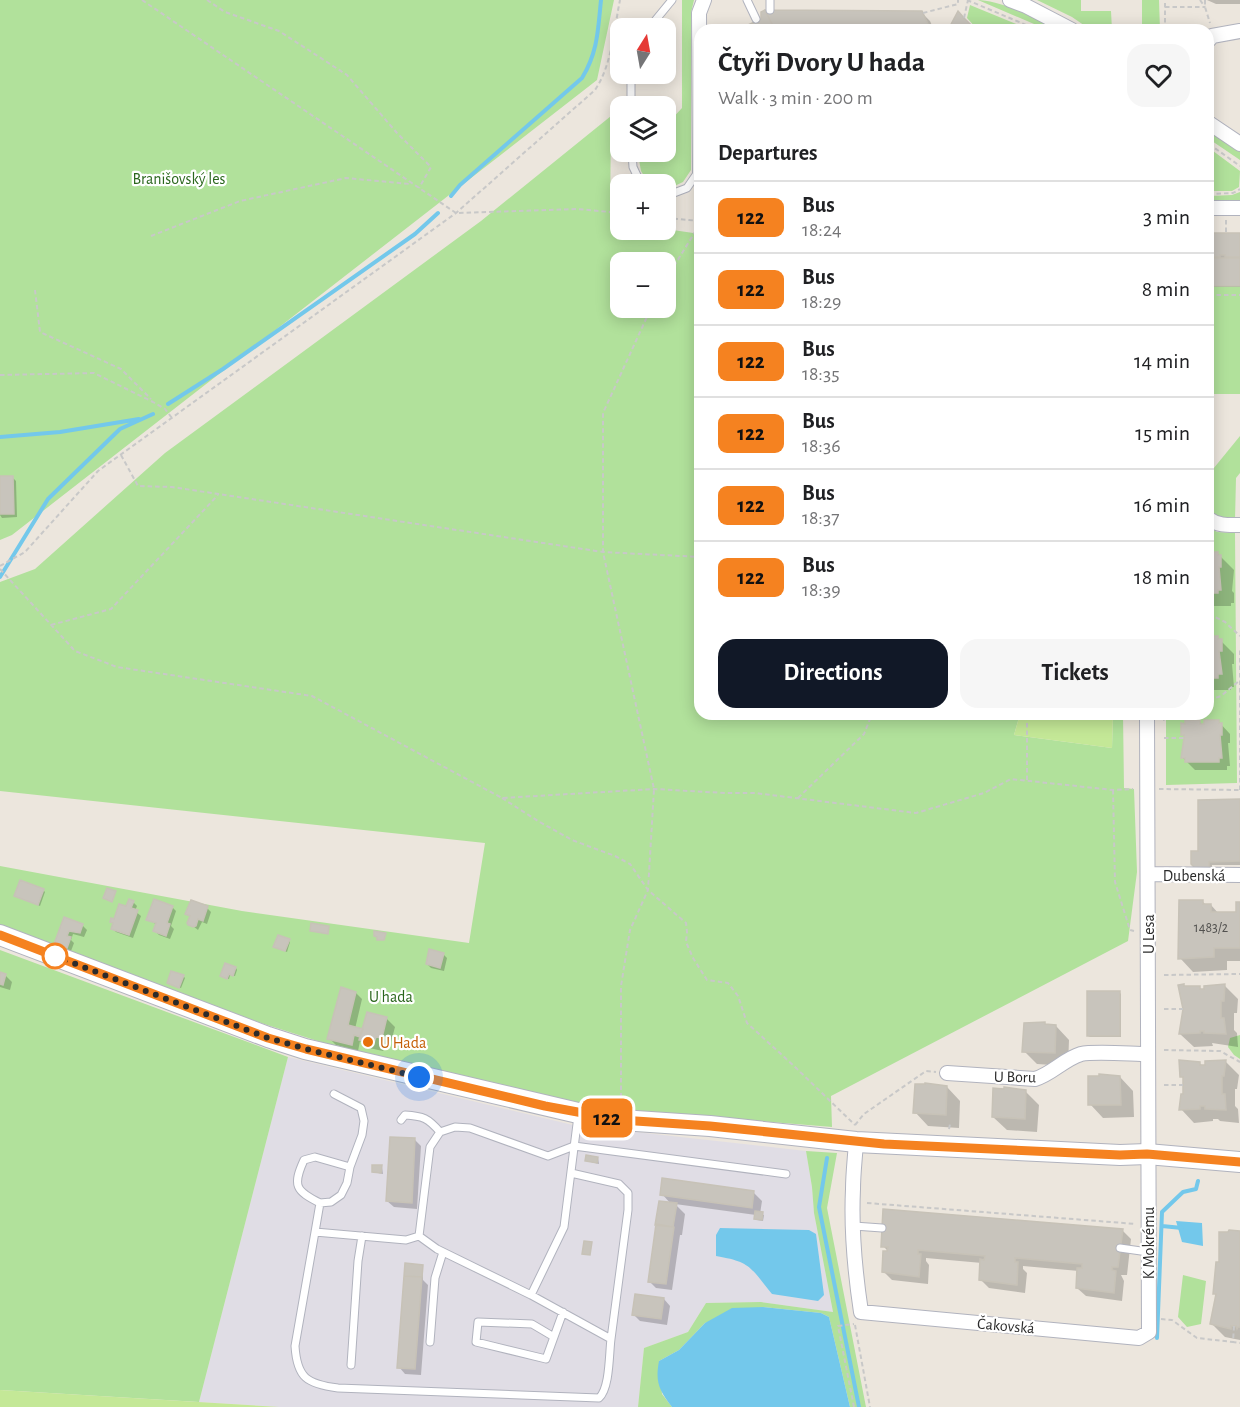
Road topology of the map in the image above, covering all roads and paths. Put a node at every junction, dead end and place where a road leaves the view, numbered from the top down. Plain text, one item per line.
1 (142, 0) edge
2 (207, 0) edge
3 (620, 0) edge
4 (672, 0) edge
5 (704, 0) edge
6 (747, 0) edge
7 (770, 0) edge
8 (958, 0) edge
9 (968, 0) edge
10 (1010, 0) edge
11 (1165, 0) edge
12 (1200, 0) edge
13 (1205, 0) edge
14 (1204, 7) junction
15 (1165, 8) junction
16 (770, 10) dead end
17 (923, 13) dead end
18 (657, 18) edge
19 (964, 18) dead end
20 (756, 19) dead end
21 (1210, 23) dead end
22 (699, 24) edge
23 (1024, 24) edge
24 (1060, 24) edge
25 (1165, 24) edge
26 (1240, 31) edge
27 (1214, 36) edge
28 (1214, 126) edge
29 (1240, 144) edge
30 (1214, 147) edge
31 (1240, 165) edge
32 (694, 179) edge
33 (412, 184) junction
34 (419, 188) junction
35 (1240, 189) edge
36 (676, 192) edge
37 (1214, 194) edge
38 (1214, 208) edge
39 (1240, 208) edge
40 (610, 212) edge
41 (456, 213) junction
42 (676, 219) edge
43 (1226, 220) dead end
44 (694, 221) edge
45 (694, 232) edge
46 (1226, 233) dead end
47 (151, 236) dead end
48 (676, 262) edge
49 (35, 290) dead end
50 (1214, 295) edge
51 (1240, 295) edge
52 (646, 318) edge
53 (0, 375) edge
54 (153, 402) junction
55 (172, 418) junction
56 (121, 455) junction
57 (218, 495) junction
58 (1214, 523) edge
59 (1240, 525) edge
60 (603, 552) junction
61 (694, 557) edge
62 (0, 567) edge
63 (1214, 616) edge
64 (51, 625) junction
65 (1240, 636) edge
66 (1240, 649) edge
67 (1240, 662) edge
68 (1240, 679) edge
69 (1214, 698) edge
70 (870, 720) edge
71 (1027, 720) edge
72 (1147, 720) edge
73 (1164, 738) dead end
74 (1184, 738) dead end
75 (1027, 781) junction
76 (654, 789) junction
77 (1139, 789) dead end
78 (1155, 789) dead end
79 (1113, 790) junction
80 (1240, 790) edge
81 (502, 798) junction
82 (798, 798) junction
83 (1148, 874) junction
84 (1240, 875) edge
85 (648, 890) junction
86 (1149, 933) junction
87 (0, 935) edge
88 (1240, 974) edge
89 (1164, 975) dead end
90 (1164, 1009) dead end
91 (1183, 1010) dead end
92 (1164, 1050) dead end
93 (1148, 1054) junction
94 (1240, 1062) edge
95 (948, 1073) joint
96 (1164, 1085) dead end
97 (1183, 1085) dead end
98 (334, 1094) dead end
99 (578, 1113) junction
100 (401, 1120) dead end
101 (621, 1120) junction
102 (950, 1124) dead end
103 (950, 1129) dead end
104 (440, 1132) junction
105 (856, 1142) junction
106 (574, 1146) junction
107 (1147, 1154) junction
108 (1240, 1162) edge
109 (350, 1167) junction
110 (571, 1173) junction
111 (786, 1174) dead end
112 (853, 1202) junction
113 (320, 1203) junction
114 (1148, 1225) junction
115 (854, 1226) junction
116 (882, 1227) dead end
117 (315, 1232) junction
118 (362, 1236) junction
119 (419, 1236) junction
120 (1120, 1248) dead end
121 (443, 1252) junction
122 (1148, 1252) junction
123 (531, 1295) junction
124 (562, 1312) junction
125 (858, 1318) junction
126 (1161, 1319) dead end
127 (1234, 1326) dead end
128 (1149, 1332) joint
129 (554, 1337) junction
130 (611, 1339) junction
131 (430, 1342) dead end
132 (1233, 1342) junction
133 (1240, 1343) edge
134 (351, 1365) dead end
135 (854, 1407) edge
136 (870, 1407) edge

1 - 33 path
2 - 34 path
3 - 41 path
4 - 18 lane
5 - 22 street
6 - 20 lane
7 - 16 lane
8 - 17 path
9 - 19 path
9 - 23 path
10 - 24 street
11 - 15 path
12 - 14 path
13 - 14 path
14 - 15 path
14 - 21 path
15 - 25 path
26 - 27 street
28 - 29 street
30 - 31 path
32 - 36 lane
33 - 34 path
33 - 47 path
34 - 41 path
35 - 37 path
38 - 39 street
40 - 41 path
41 - 55 path
42 - 44 path
43 - 46 path
45 - 48 path
49 - 54 path
50 - 51 path
52 - 60 path
53 - 54 path
54 - 55 path
55 - 56 path
56 - 57 path
56 - 62 path
57 - 60 path
57 - 64 path
58 - 59 street
60 - 61 path
60 - 76 path
62 - 64 path
63 - 65 path
64 - 81 path
66 - 67 path
67 - 68 path
68 - 69 path
68 - 80 path
70 - 82 path
71 - 75 path
72 - 83 street, U Lesa
73 - 74 path
75 - 79 path
75 - 82 path
76 - 81 path
76 - 82 path
76 - 85 path
77 - 79 path
78 - 80 path
79 - 86 path
81 - 85 path
83 - 84 street, Dubenská
83 - 86 street, U Lesa
85 - 95 path
85 - 101 path
86 - 93 street, U Lesa
87 - 99 street
88 - 89 path
90 - 91 path
92 - 94 path
93 - 95 street, U Boru
93 - 107 street, U Lesa
96 - 97 path
98 - 109 lane
99 - 101 street
99 - 106 lane
100 - 104 lane
101 - 105 street
102 - 103 path
104 - 106 lane
104 - 119 lane
105 - 107 street
105 - 112 street
106 - 110 lane
106 - 111 lane
107 - 108 street
107 - 114 street, K Mokrému
109 - 113 lane
109 - 113 lane
110 - 123 lane
110 - 130 lane
112 - 114 path
112 - 115 street
113 - 117 lane
114 - 122 street, K Mokrému
115 - 116 lane
115 - 125 street
117 - 118 lane
117 - 130 lane
118 - 119 lane
118 - 134 lane
119 - 121 lane
120 - 122 lane
121 - 123 lane
121 - 131 lane
122 - 128 street, K Mokrému
123 - 124 lane
124 - 129 lane
124 - 130 lane
125 - 128 street, Čakovská
125 - 135 path
125 - 136 path
126 - 132 path
127 - 132 path
129 - 129 lane
132 - 133 path

